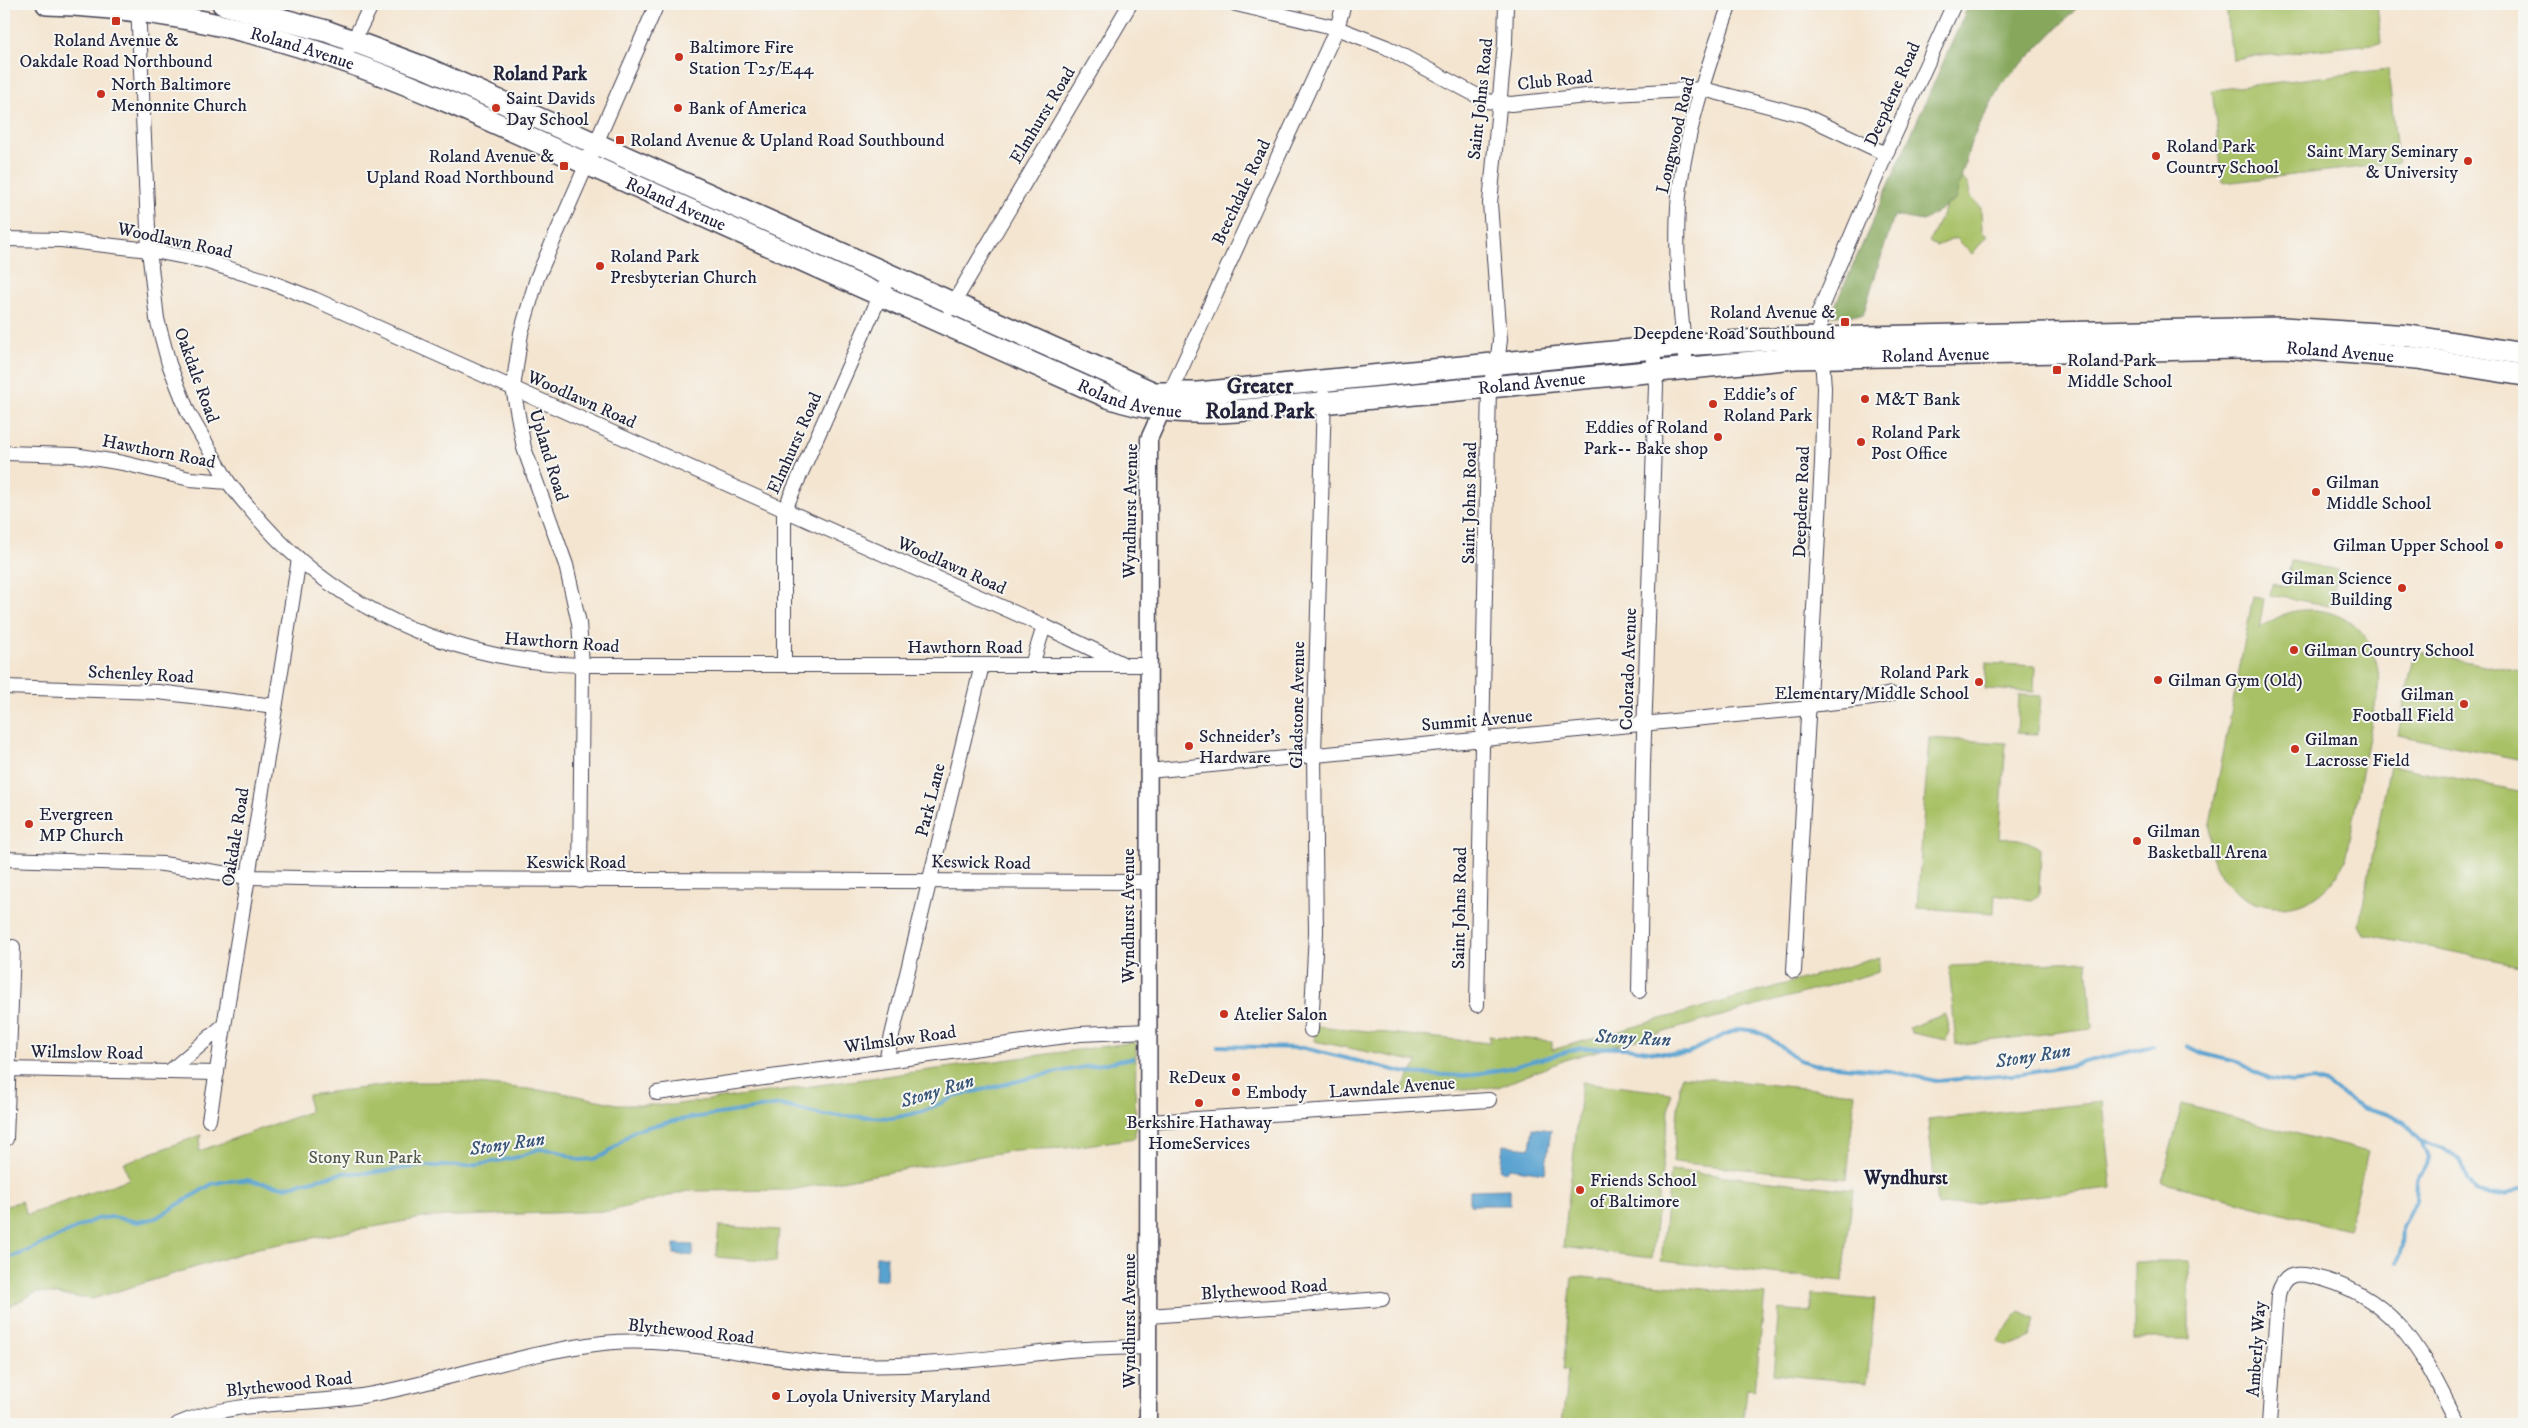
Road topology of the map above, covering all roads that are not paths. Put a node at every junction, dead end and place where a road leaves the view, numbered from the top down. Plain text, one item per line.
1 (47, 4) edge
2 (223, 4) edge
3 (372, 4) edge
4 (657, 4) edge
5 (1130, 4) edge
6 (1236, 4) edge
7 (1344, 4) edge
8 (1506, 4) edge
9 (1730, 4) edge
10 (1954, 4) edge
11 (138, 7) edge
12 (1337, 28) junction
13 (349, 50) junction
14 (1703, 89) junction
15 (1498, 103) junction
16 (594, 144) junction
17 (1886, 154) junction
18 (586, 164) junction
19 (4, 239) edge
20 (149, 250) junction
21 (888, 276) junction
22 (880, 296) junction
23 (952, 305) junction
24 (942, 323) junction
25 (1684, 345) junction
26 (1821, 348) junction
27 (1653, 349) junction
28 (2524, 354) edge
29 (1497, 364) junction
30 (1686, 367) junction
31 (1655, 370) junction
32 (2524, 375) edge
33 (1324, 381) junction
34 (1490, 386) junction
35 (513, 388) junction
36 (1324, 402) junction
37 (1166, 403) junction
38 (4, 453) edge
39 (228, 482) junction
40 (784, 511) junction
41 (299, 559) junction
42 (1044, 626) junction
43 (582, 665) junction
44 (982, 665) junction
45 (1032, 665) junction
46 (784, 666) junction
47 (1125, 666) junction
48 (1148, 666) junction
49 (4, 687) edge
50 (1891, 694) dead end
51 (275, 706) junction
52 (1810, 706) junction
53 (1645, 723) junction
54 (1481, 738) junction
55 (1314, 754) junction
56 (1148, 771) junction
57 (4, 859) edge
58 (248, 876) junction
59 (928, 880) junction
60 (580, 881) junction
61 (1148, 882) junction
62 (13, 947) dead end
63 (1794, 970) dead end
64 (1639, 991) dead end
65 (1477, 1005) dead end
66 (224, 1025) junction
67 (1311, 1030) dead end
68 (1148, 1031) junction
69 (886, 1060) junction
70 (7, 1069) edge
71 (169, 1072) junction
72 (217, 1073) junction
73 (657, 1093) dead end
74 (1489, 1100) dead end
75 (209, 1120) dead end
76 (1149, 1122) junction
77 (6, 1139) dead end
78 (1382, 1299) dead end
79 (1149, 1316) junction
80 (1149, 1347) junction
81 (178, 1424) edge
82 (1148, 1424) edge
83 (2269, 1424) edge
84 (2458, 1424) edge

1 - 11 main road, Roland Avenue
2 - 13 main road, Roland Avenue
3 - 13 street
4 - 16 street, Upland Road
5 - 23 street, Elmhurst Road
6 - 12 street, Club Road
7 - 12 street, Beechdale Road
8 - 15 street, Saint Johns Road
9 - 14 street, Longwood Road
10 - 17 street, Deepdene Road
11 - 13 main road, Roland Avenue
11 - 20 street, Oakdale Road
12 - 15 street, Club Road
12 - 37 street, Beechdale Road
13 - 16 main road, Roland Avenue
13 - 18 main road, Roland Avenue
14 - 15 street, Club Road
14 - 17 street, Club Road
14 - 25 street, Longwood Road
15 - 29 street, Saint Johns Road
16 - 18 street, Upland Road
16 - 21 main road, Roland Avenue
17 - 26 street, Deepdene Road
18 - 22 main road, Roland Avenue
18 - 35 street, Upland Road
19 - 20 street, Woodlawn Road
20 - 35 street, Woodlawn Road
20 - 39 street, Oakdale Road
21 - 22 street, Elmhurst Road
21 - 23 main road, Roland Avenue
22 - 24 main road, Roland Avenue
22 - 40 street, Elmhurst Road
23 - 24 street, Elmhurst Road
23 - 37 main road, Roland Avenue
24 - 37 main road, Roland Avenue
25 - 26 main road, Roland Avenue
25 - 27 main road, Roland Avenue
25 - 30 street, Longwood Road
26 - 28 main road, Roland Avenue
26 - 30 main road, Roland Avenue
26 - 32 main road, Roland Avenue
26 - 52 street, Deepdene Road
27 - 29 main road, Roland Avenue
27 - 31 street, Colorado Avenue
29 - 33 main road, Roland Avenue
29 - 34 street, Saint Johns Road
30 - 31 main road, Roland Avenue
31 - 34 main road, Roland Avenue
31 - 53 street, Colorado Avenue
33 - 36 street, Gladstone Avenue
33 - 37 main road, Roland Avenue
34 - 36 main road, Roland Avenue
34 - 54 street, Saint Johns Road
35 - 40 street, Woodlawn Road
35 - 43 street, Upland Road
36 - 37 main road, Roland Avenue
36 - 55 street, Gladstone Avenue
37 - 48 street, Wyndhurst Avenue
38 - 39 street, Hawthorn Road
39 - 41 street, Hawthorn Road
40 - 42 street, Woodlawn Road
40 - 46 street, Elmhurst Road
41 - 43 street, Hawthorn Road
41 - 51 street, Oakdale Road
42 - 45 street
42 - 47 street, Woodlawn Road
43 - 46 street, Hawthorn Road
43 - 60 street, Upland Road
44 - 45 street, Hawthorn Road
44 - 46 street, Hawthorn Road
44 - 59 street, Park Lane
45 - 47 street, Hawthorn Road
47 - 48 street, Hawthorn Road
48 - 56 street, Wyndhurst Avenue
49 - 51 street, Schenley Road
50 - 52 street, Summit Avenue
51 - 58 street, Oakdale Road
52 - 53 street, Summit Avenue
52 - 63 street, Deepdene Road
53 - 54 street, Summit Avenue
53 - 64 street, Colorado Avenue
54 - 55 street, Summit Avenue
54 - 65 street, Saint Johns Road
55 - 56 street, Summit Avenue
55 - 67 street, Gladstone Avenue
56 - 61 street, Wyndhurst Avenue
57 - 58 street, Keswick Road
58 - 60 street, Keswick Road
58 - 66 street, Oakdale Road
59 - 60 street, Keswick Road
59 - 61 street, Keswick Road
59 - 69 street, Park Lane
61 - 68 street, Wyndhurst Avenue
62 - 70 street
66 - 71 street
66 - 72 street, Oakdale Road
68 - 69 street, Wilmslow Road
68 - 76 street, Wyndhurst Avenue
69 - 73 street, Wilmslow Road
70 - 71 street, Wilmslow Road
70 - 77 street
71 - 72 street, Wilmslow Road
72 - 75 street, Oakdale Road
74 - 76 street, Lawndale Avenue
76 - 79 street, Wyndhurst Avenue
78 - 79 street, Blythewood Road
79 - 80 street, Wyndhurst Avenue
80 - 81 street, Blythewood Road
80 - 82 street, Wyndhurst Avenue
83 - 84 street, Amberly Way

